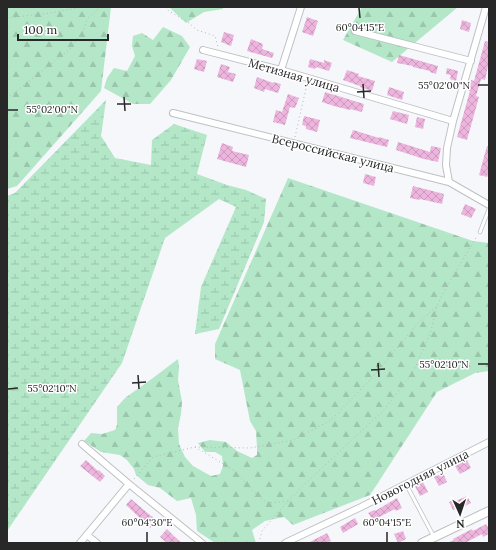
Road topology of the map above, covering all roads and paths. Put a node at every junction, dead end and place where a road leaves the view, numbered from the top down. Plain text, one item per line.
1 (83, 7) edge
2 (100, 7) edge
3 (165, 7) edge
4 (301, 7) edge
5 (486, 7) edge
6 (7, 18) edge
7 (355, 31) dead end
8 (203, 50) dead end
9 (217, 54) junction
10 (471, 61) junction
11 (281, 70) junction
12 (309, 78) junction
13 (7, 98) edge
14 (173, 113) dead end
15 (453, 121) junction
16 (294, 144) junction
17 (449, 182) junction
18 (489, 205) edge
19 (489, 209) edge
20 (480, 232) joint
21 (437, 306) junction
22 (489, 442) edge
23 (82, 444) dead end
24 (195, 447) junction
25 (129, 484) junction
26 (406, 484) junction
27 (289, 501) junction
28 (489, 510) edge
29 (87, 535) junction
30 (434, 537) junction
31 (80, 543) edge
32 (97, 543) edge
33 (202, 543) edge
34 (258, 543) edge
35 (286, 543) edge
36 (422, 543) edge

1 - 6 path
2 - 13 path
3 - 9 path
4 - 11 street
5 - 10 street
7 - 10 street
8 - 9 street, Метизная улица
9 - 11 street, Метизная улица
10 - 15 street
11 - 12 street, Метизная улица
12 - 15 street, Метизная улица
12 - 16 path
14 - 16 street, Всероссийская улица
15 - 17 street
16 - 17 street, Всероссийская улица
17 - 18 street, Всероссийская улица
19 - 20 lane
20 - 21 path
21 - 24 path
21 - 27 path
22 - 26 street, Новогодняя улица
23 - 25 street
24 - 25 path
24 - 27 path
25 - 29 street
25 - 33 street
26 - 30 lane
26 - 35 street, Новогодняя улица
27 - 34 path
28 - 30 street
29 - 31 street
29 - 32 street
30 - 36 street

